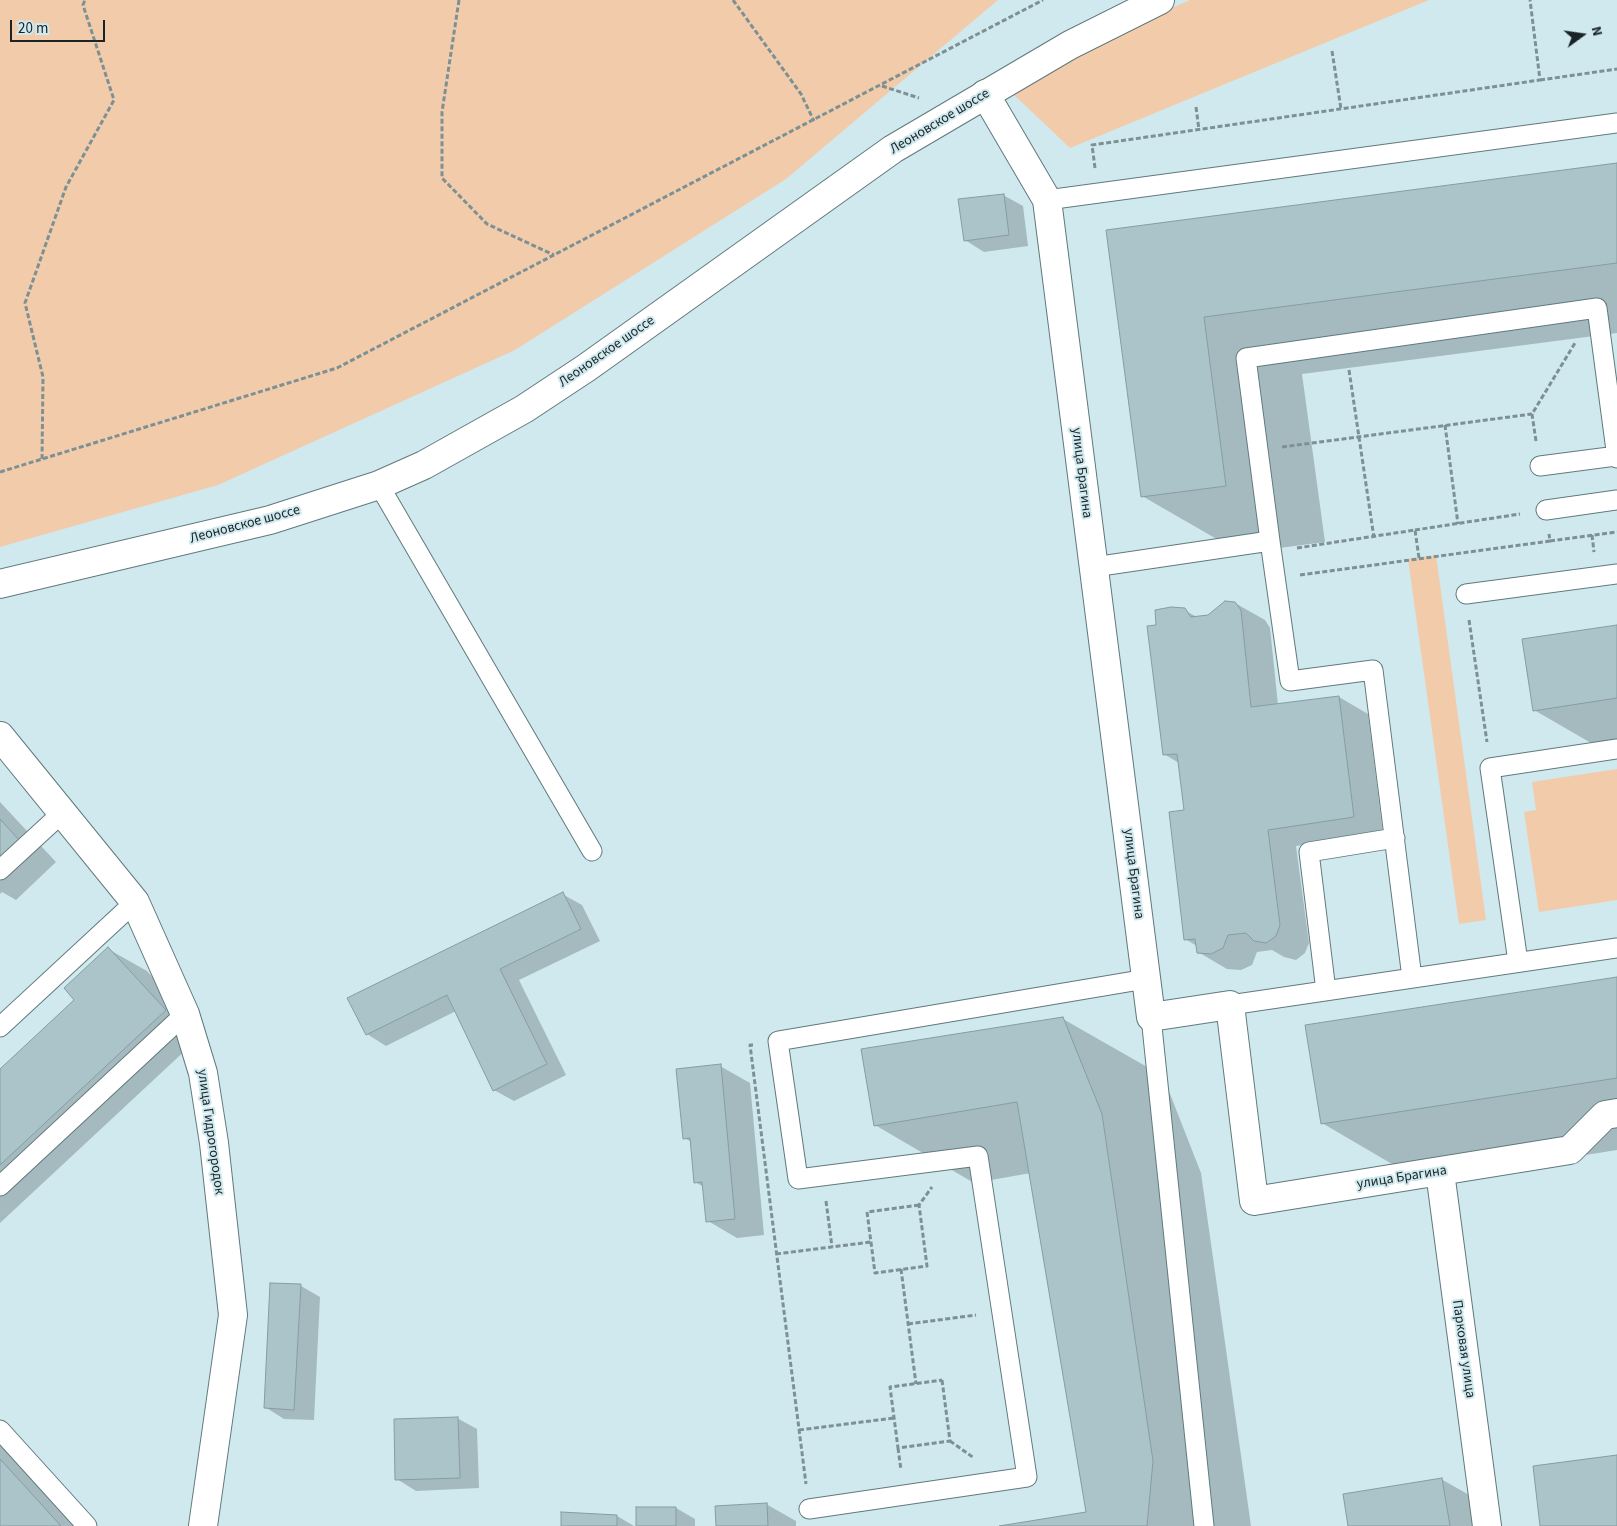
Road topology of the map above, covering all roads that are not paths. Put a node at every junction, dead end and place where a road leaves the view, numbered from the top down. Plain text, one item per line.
1 (1160, 0) edge
2 (985, 94) junction
3 (1617, 123) edge
4 (1047, 200) junction
5 (1617, 457) edge
6 (1540, 466) road end
7 (379, 484) junction
8 (1617, 500) edge
9 (1546, 510) road end
10 (1271, 546) junction
11 (1094, 567) junction
12 (1617, 574) edge
13 (0, 584) edge
14 (1466, 594) road end
15 (0, 736) edge
16 (1617, 749) edge
17 (62, 813) junction
18 (1394, 838) junction
19 (592, 851) dead end
20 (0, 870) edge
21 (135, 902) junction
22 (1617, 948) edge
23 (1518, 962) junction
24 (1412, 978) junction
25 (1146, 980) junction
26 (1326, 991) junction
27 (1230, 1005) junction
28 (185, 1014) junction
29 (1151, 1017) junction
30 (0, 1027) edge
31 (1617, 1113) edge
32 (1440, 1172) junction
33 (0, 1186) edge
34 (0, 1430) edge
35 (809, 1508) road end
36 (87, 1526) edge
37 (203, 1526) edge
38 (1204, 1526) edge
39 (1487, 1526) edge

1 - 2 street, Леоновское шоссе
2 - 4 street, улица Брагина
2 - 7 street, Леоновское шоссе
3 - 4 lane
4 - 11 street, улица Брагина
5 - 6 lane
5 - 10 lane
7 - 13 street, Леоновское шоссе
7 - 19 lane
8 - 9 lane
10 - 11 lane
10 - 18 lane
11 - 25 street, улица Брагина
12 - 14 lane
15 - 17 street, улица Гидрогородок
16 - 23 lane
17 - 20 lane
17 - 21 street, улица Гидрогородок
18 - 24 lane
18 - 26 lane
21 - 28 street, улица Гидрогородок
21 - 30 lane
22 - 23 lane
23 - 24 lane
24 - 26 lane
25 - 29 street, улица Брагина
25 - 35 lane
26 - 27 lane
27 - 29 street
27 - 32 street, улица Брагина
28 - 33 lane
28 - 37 street, улица Гидрогородок
29 - 38 lane
31 - 32 street, улица Брагина
32 - 39 street, Парковая улица
34 - 36 lane

